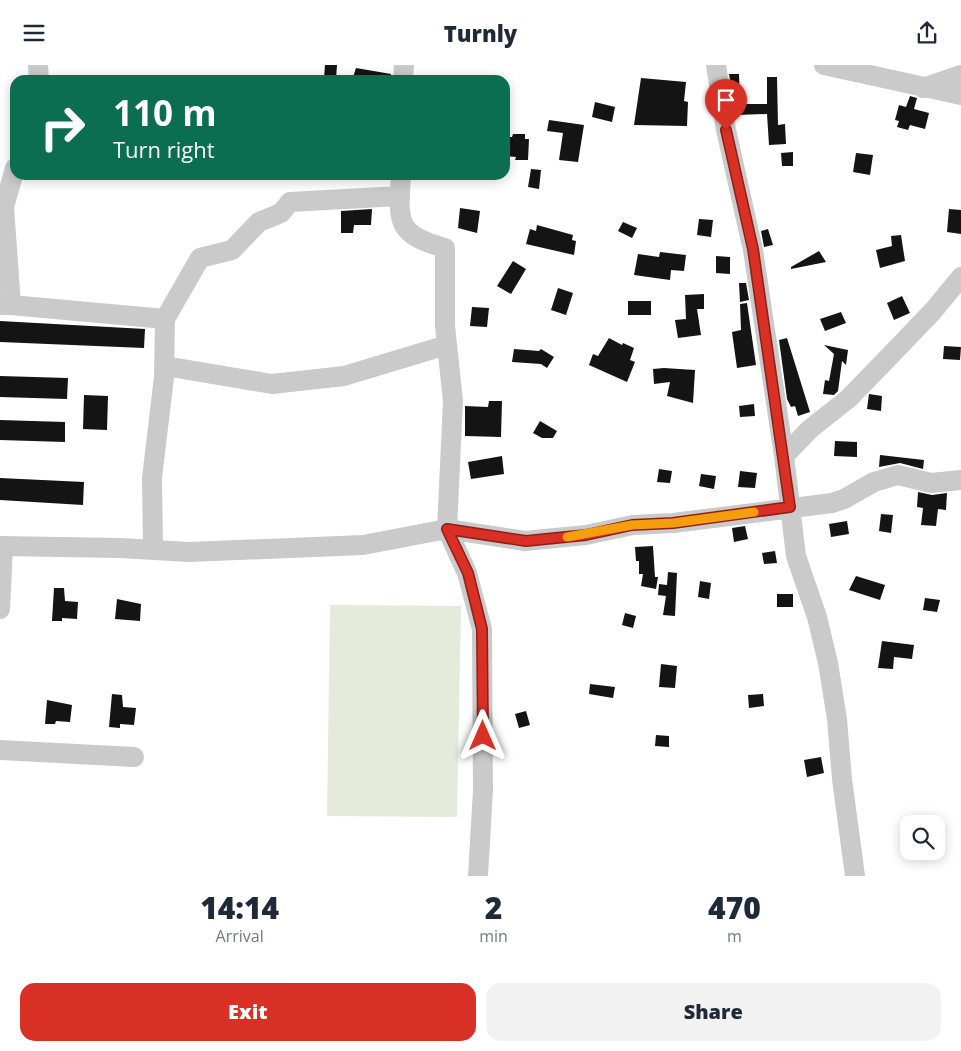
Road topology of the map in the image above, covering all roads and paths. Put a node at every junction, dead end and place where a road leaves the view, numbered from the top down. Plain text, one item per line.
1 (716, 65) edge
2 (824, 65) edge
3 (961, 75) edge
4 (923, 88) junction
5 (961, 95) edge
6 (12, 180) edge
7 (401, 180) edge
8 (400, 197) junction
9 (961, 277) edge
10 (5, 305) edge
11 (165, 319) junction
12 (447, 345) junction
13 (164, 366) junction
14 (784, 456) junction
15 (961, 480) edge
16 (790, 507) junction
17 (447, 529) junction
18 (2, 546) edge
19 (153, 549) junction
20 (0, 609) edge
21 (0, 750) edge
22 (134, 757) dead end
23 (478, 876) edge
24 (855, 876) edge

1 - 14 street
2 - 4 street
3 - 4 street
4 - 5 street
6 - 10 street
7 - 8 street
8 - 11 street
8 - 12 street
9 - 14 street
10 - 11 street
11 - 13 street
12 - 13 street
12 - 17 street
13 - 19 street
14 - 16 street
15 - 16 street
16 - 17 street
16 - 24 street
17 - 19 street
17 - 23 street
18 - 19 street
18 - 20 street
21 - 22 street

